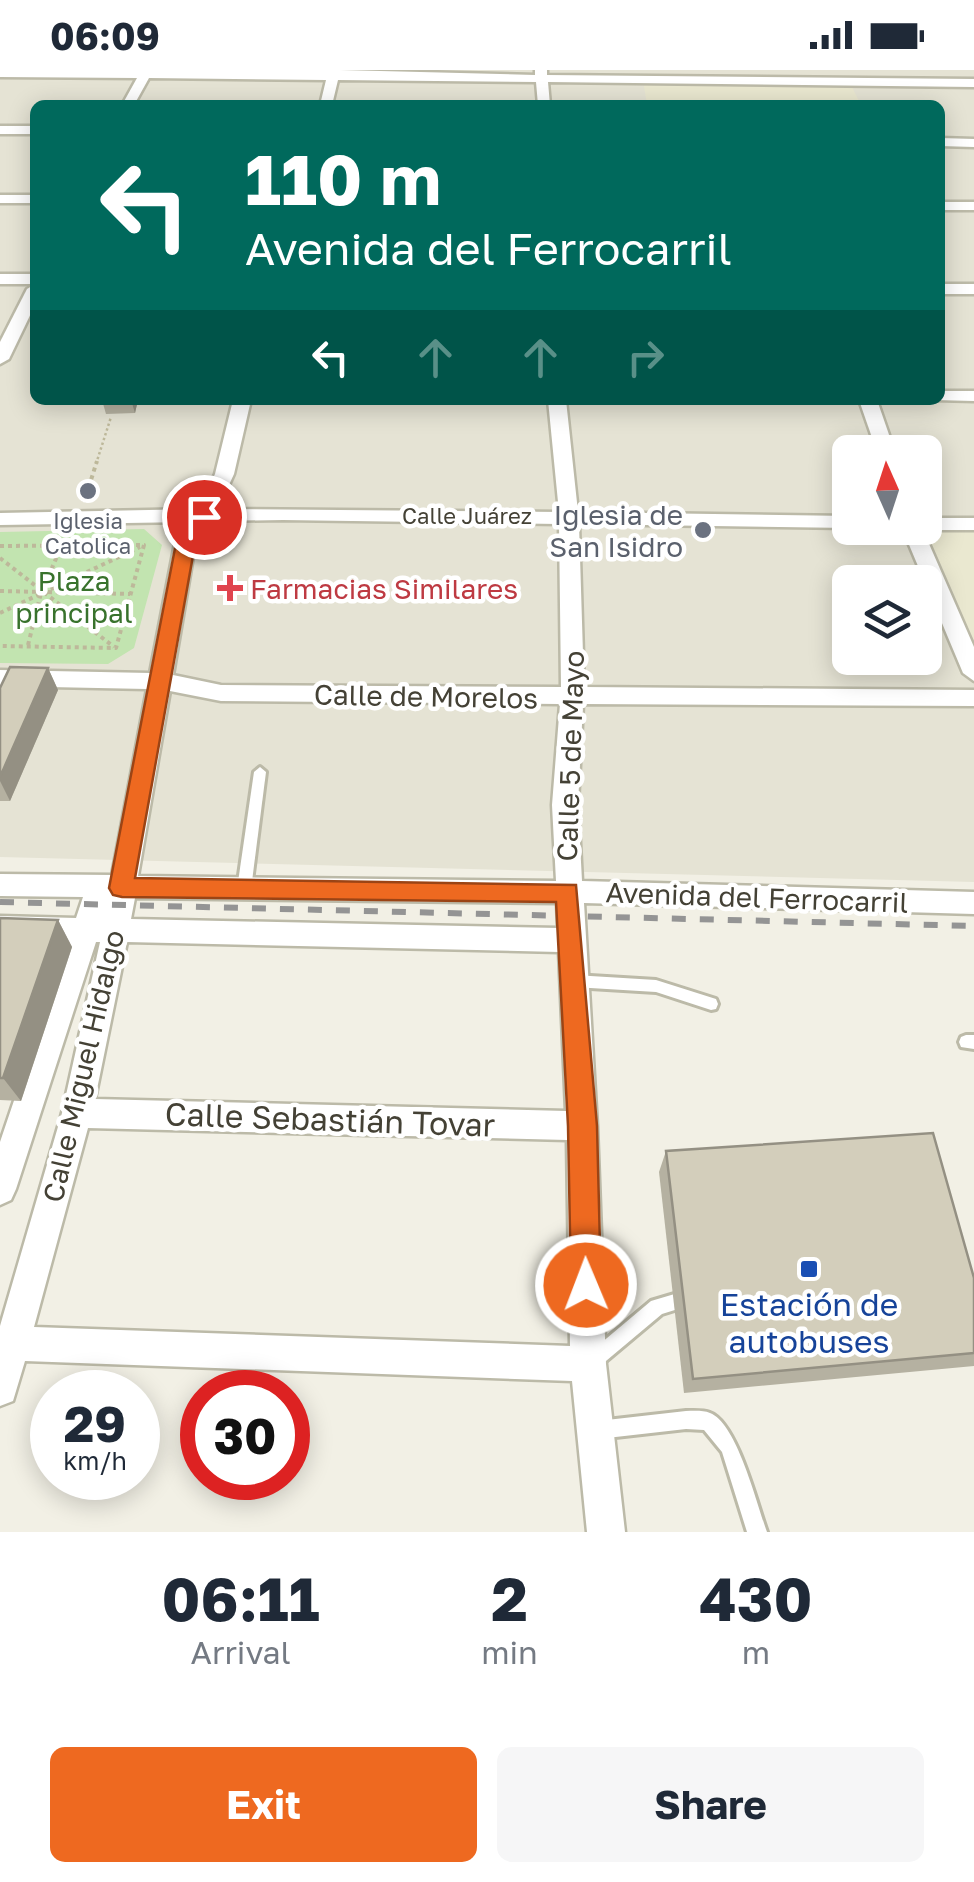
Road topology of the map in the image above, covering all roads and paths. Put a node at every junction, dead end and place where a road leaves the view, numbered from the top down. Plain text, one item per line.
1 (146, 72) edge
2 (334, 72) edge
3 (0, 73) edge
4 (542, 74) edge
5 (747, 76) edge
6 (974, 83) edge
7 (131, 100) edge
8 (327, 100) edge
9 (544, 100) edge
10 (0, 130) edge
11 (30, 130) edge
12 (945, 142) edge
13 (974, 143) edge
14 (0, 199) edge
15 (30, 199) edge
16 (945, 206) edge
17 (974, 206) edge
18 (0, 279) edge
19 (30, 280) edge
20 (945, 289) edge
21 (974, 290) edge
22 (30, 299) edge
23 (0, 359) edge
24 (945, 396) edge
25 (974, 396) edge
26 (241, 405) edge
27 (557, 405) edge
28 (870, 405) edge
29 (111, 417) dead end
30 (880, 435) edge
31 (569, 516) junction
32 (204, 517) junction
33 (0, 519) edge
34 (78, 520) junction
35 (832, 522) edge
36 (942, 524) edge
37 (974, 524) edge
38 (144, 545) junction
39 (919, 545) edge
40 (0, 546) edge
41 (62, 546) junction
42 (0, 558) edge
43 (0, 590) edge
44 (41, 592) junction
45 (131, 594) junction
46 (0, 614) edge
47 (0, 646) edge
48 (28, 647) junction
49 (116, 648) junction
50 (974, 673) edge
51 (0, 678) edge
52 (159, 681) junction
53 (572, 698) junction
54 (974, 698) edge
55 (260, 772) dead end
56 (0, 886) edge
57 (111, 888) junction
58 (244, 889) junction
59 (567, 892) junction
60 (974, 903) edge
61 (0, 928) edge
62 (100, 930) junction
63 (570, 940) junction
64 (574, 981) junction
65 (75, 1004) junction
66 (711, 1004) dead end
67 (77, 1113) junction
68 (12, 1116) edge
69 (582, 1126) junction
70 (0, 1189) edge
71 (710, 1294) edge
72 (6, 1343) edge
73 (588, 1364) junction
74 (0, 1388) edge
75 (596, 1431) junction
76 (606, 1532) edge
77 (757, 1532) edge

1 - 2 street
1 - 3 street
1 - 7 street
2 - 4 street
2 - 8 street
4 - 5 street
4 - 9 street
5 - 6 street
10 - 11 street
12 - 13 street
14 - 15 street
16 - 17 street
18 - 19 street
20 - 21 street
22 - 23 street
24 - 25 street
26 - 32 street
27 - 31 street, Calle 5 de Mayo
28 - 30 street
29 - 34 path
31 - 32 street, Calle Juárez
31 - 35 street, Calle Juárez
31 - 53 street, Calle 5 de Mayo
32 - 34 street, Calle Juárez
32 - 52 street, Calle Miguel Hidalgo
33 - 34 street, Calle Juárez
36 - 37 street
38 - 41 path
38 - 44 path
38 - 45 path
39 - 50 street
40 - 41 path
41 - 44 path
42 - 44 path
43 - 44 path
44 - 45 path
44 - 46 path
44 - 48 path
44 - 49 path
45 - 49 path
47 - 48 path
48 - 49 path
51 - 52 street, Calle de Morelos
52 - 53 street, Calle de Morelos
52 - 57 street, Calle Miguel Hidalgo
53 - 54 street, Calle de Morelos
53 - 59 street, Calle 5 de Mayo
55 - 58 lane
56 - 57 street, Avenida del Ferrocarril
57 - 58 street, Avenida del Ferrocarril
57 - 62 street, Calle Miguel Hidalgo
58 - 59 street, Avenida del Ferrocarril
59 - 60 street, Avenida del Ferrocarril
59 - 63 street, Calle 5 de Mayo
61 - 62 street
62 - 63 street
62 - 65 street, Calle Miguel Hidalgo
63 - 64 street, Calle 5 de Mayo
64 - 66 lane
64 - 69 street, Calle 5 de Mayo
65 - 67 street, Calle Miguel Hidalgo
65 - 68 street, Calle Miguel Hidalgo
67 - 69 street, Calle Sebastián Tovar
67 - 72 street, Calle Miguel Hidalgo
68 - 70 street, Calle Miguel Hidalgo
69 - 73 street, Calle 5 de Mayo
71 - 73 lane
72 - 73 street
72 - 74 street, Calle Miguel Hidalgo
73 - 75 street, Calle 5 de Mayo
75 - 76 street, Calle 5 de Mayo
75 - 77 lane

